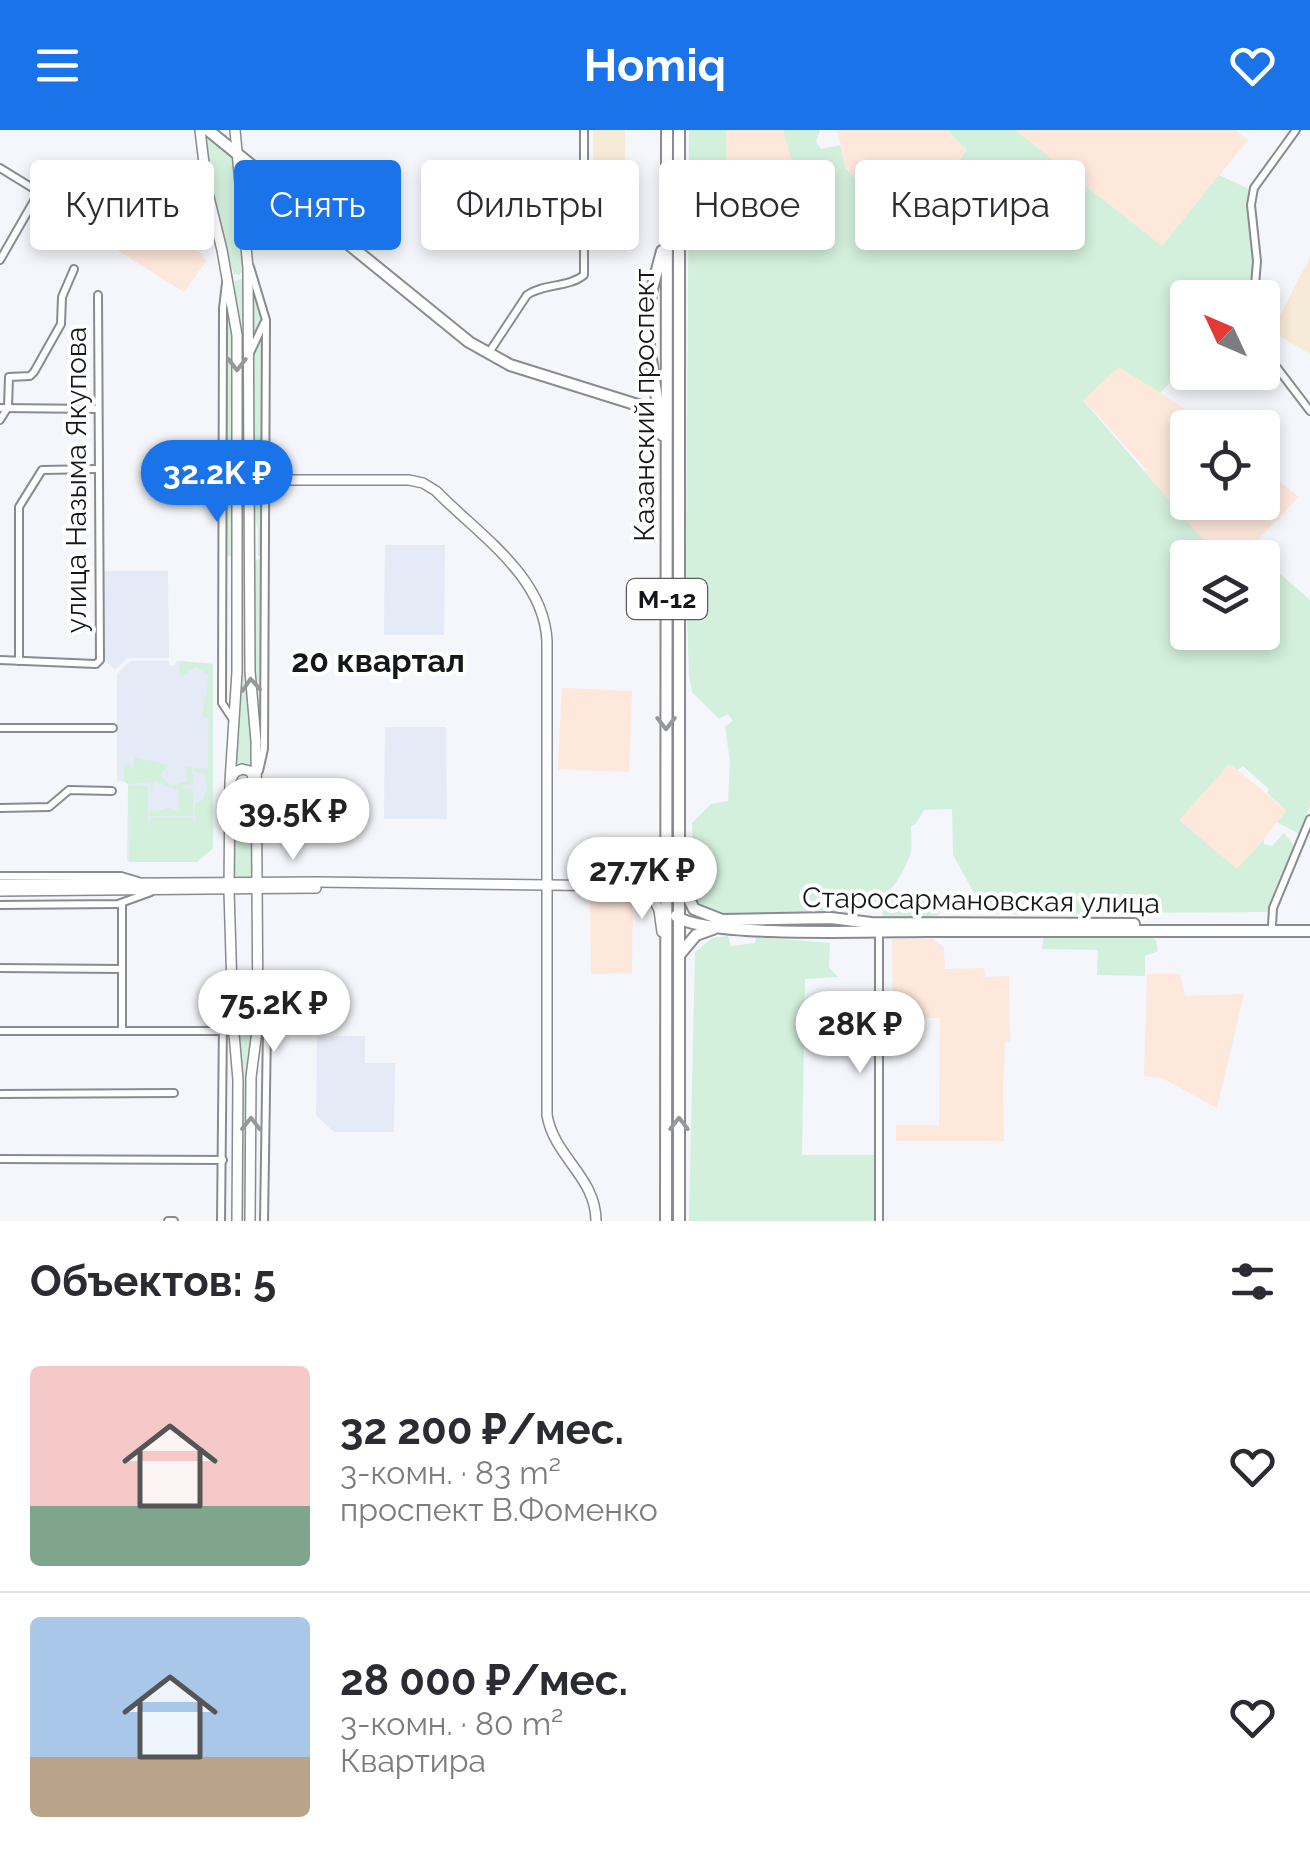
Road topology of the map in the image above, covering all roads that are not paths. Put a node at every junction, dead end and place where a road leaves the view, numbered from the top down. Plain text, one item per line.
1 (200, 130) edge
2 (208, 130) edge
3 (235, 130) edge
4 (584, 130) edge
5 (666, 130) edge
6 (679, 130) edge
7 (1296, 130) edge
8 (238, 152) junction
9 (239, 160) edge
10 (247, 160) edge
11 (666, 160) edge
12 (0, 168) edge
13 (246, 250) edge
14 (358, 250) edge
15 (662, 250) edge
16 (666, 250) edge
17 (246, 254) junction
18 (0, 260) edge
19 (74, 268) dead end
20 (248, 268) junction
21 (226, 272) junction
22 (1255, 280) edge
23 (98, 294) dead end
24 (667, 310) junction
25 (266, 320) junction
26 (647, 332) junction
27 (679, 336) junction
28 (250, 354) junction
29 (488, 354) junction
30 (0, 367) edge
31 (1280, 371) edge
32 (653, 372) junction
33 (9, 376) junction
34 (627, 400) junction
35 (4, 408) edge
36 (98, 409) junction
37 (1310, 410) edge
38 (0, 420) edge
39 (662, 435) junction
40 (98, 469) junction
41 (667, 473) junction
42 (267, 480) junction
43 (0, 660) edge
44 (19, 660) junction
45 (0, 728) edge
46 (113, 728) dead end
47 (230, 782) junction
48 (256, 782) junction
49 (112, 791) dead end
50 (0, 808) edge
51 (1310, 819) edge
52 (666, 850) junction
53 (680, 872) junction
54 (0, 876) edge
55 (230, 886) junction
56 (256, 886) junction
57 (546, 886) junction
58 (626, 886) junction
59 (0, 888) edge
60 (150, 888) junction
61 (666, 888) junction
62 (122, 904) junction
63 (0, 906) edge
64 (831, 918) junction
65 (680, 920) junction
66 (1272, 925) junction
67 (722, 928) junction
68 (1310, 928) edge
69 (879, 930) junction
70 (831, 932) junction
71 (666, 948) junction
72 (679, 955) junction
73 (0, 968) edge
74 (122, 969) junction
75 (232, 988) junction
76 (257, 994) junction
77 (0, 1031) edge
78 (122, 1031) junction
79 (223, 1031) junction
80 (174, 1093) dead end
81 (0, 1094) edge
82 (0, 1159) edge
83 (223, 1160) junction
84 (221, 1221) edge
85 (236, 1221) edge
86 (250, 1221) edge
87 (264, 1221) edge
88 (596, 1221) edge
89 (666, 1221) edge
90 (678, 1221) edge
91 (879, 1221) edge

1 - 21 main road
2 - 8 main road
3 - 8 main road
4 - 29 street
5 - 11 main road, Казанский проспект / М-12
6 - 27 main road, Казанский проспект / М-12
7 - 22 street
8 - 9 main road
8 - 10 main road
12 - 18 street
13 - 17 main road
14 - 29 main road
15 - 26 main road
16 - 24 main road, Казанский проспект / М-12
17 - 20 main road
17 - 25 street
19 - 33 street
20 - 21 main road
20 - 28 main road
21 -> 47 main road
23 - 36 street, улица Назыма Якупова
24 - 26 main road
24 - 27 main road
24 - 41 main road, Казанский проспект / М-12
25 - 28 street
25 - 42 street
26 - 32 main road
27 - 53 main road, Казанский проспект / М-12
48 -> 28 main road
29 - 34 main road
30 - 33 street
31 - 37 street
32 - 34 main road
32 - 39 main road
33 - 35 street
34 - 39 main road
35 - 36 street
35 - 38 street
36 - 40 street, улица Назыма Якупова
39 - 41 main road
40 - 44 street
40 - 44 street, улица Назыма Якупова
41 -> 52 main road, Казанский проспект / М-12
42 - 48 street
42 - 57 main road
43 - 44 street
45 - 46 street
47 - 48 main road
47 - 55 main road
48 - 56 main road
49 - 50 street
51 - 66 street
52 - 58 main road
52 - 61 main road, Казанский проспект / М-12
53 - 64 main road, Старосармановская улица
53 - 65 main road, Казанский проспект / М-12
54 - 60 street
55 - 56 main road
55 - 60 main road
55 - 75 main road
56 - 57 main road
56 - 76 main road
57 - 58 main road
57 - 88 main road
58 - 71 main road
59 - 60 main road
60 - 62 street
61 - 65 main road
61 - 71 main road, Казанский проспект / М-12
62 - 63 street
62 - 74 street
64 - 66 main road, Старосармановская улица
64 - 70 main road
65 - 67 main road, Старосармановская улица
65 - 72 main road, Казанский проспект / М-12
66 - 68 main road, Старосармановская улица
67 - 70 main road, Старосармановская улица
67 - 72 main road
68 - 69 main road, Старосармановская улица
69 - 70 main road, Старосармановская улица
69 - 91 street
71 - 89 main road, Казанский проспект / М-12
90 -> 72 main road, Казанский проспект / М-12
73 - 74 street
74 - 78 street
75 - 76 main road
75 - 79 street
75 - 85 main road
86 -> 76 main road
76 - 87 street
77 - 78 street
78 - 79 street
79 - 83 street
80 - 81 street
82 - 83 street
83 - 84 street

